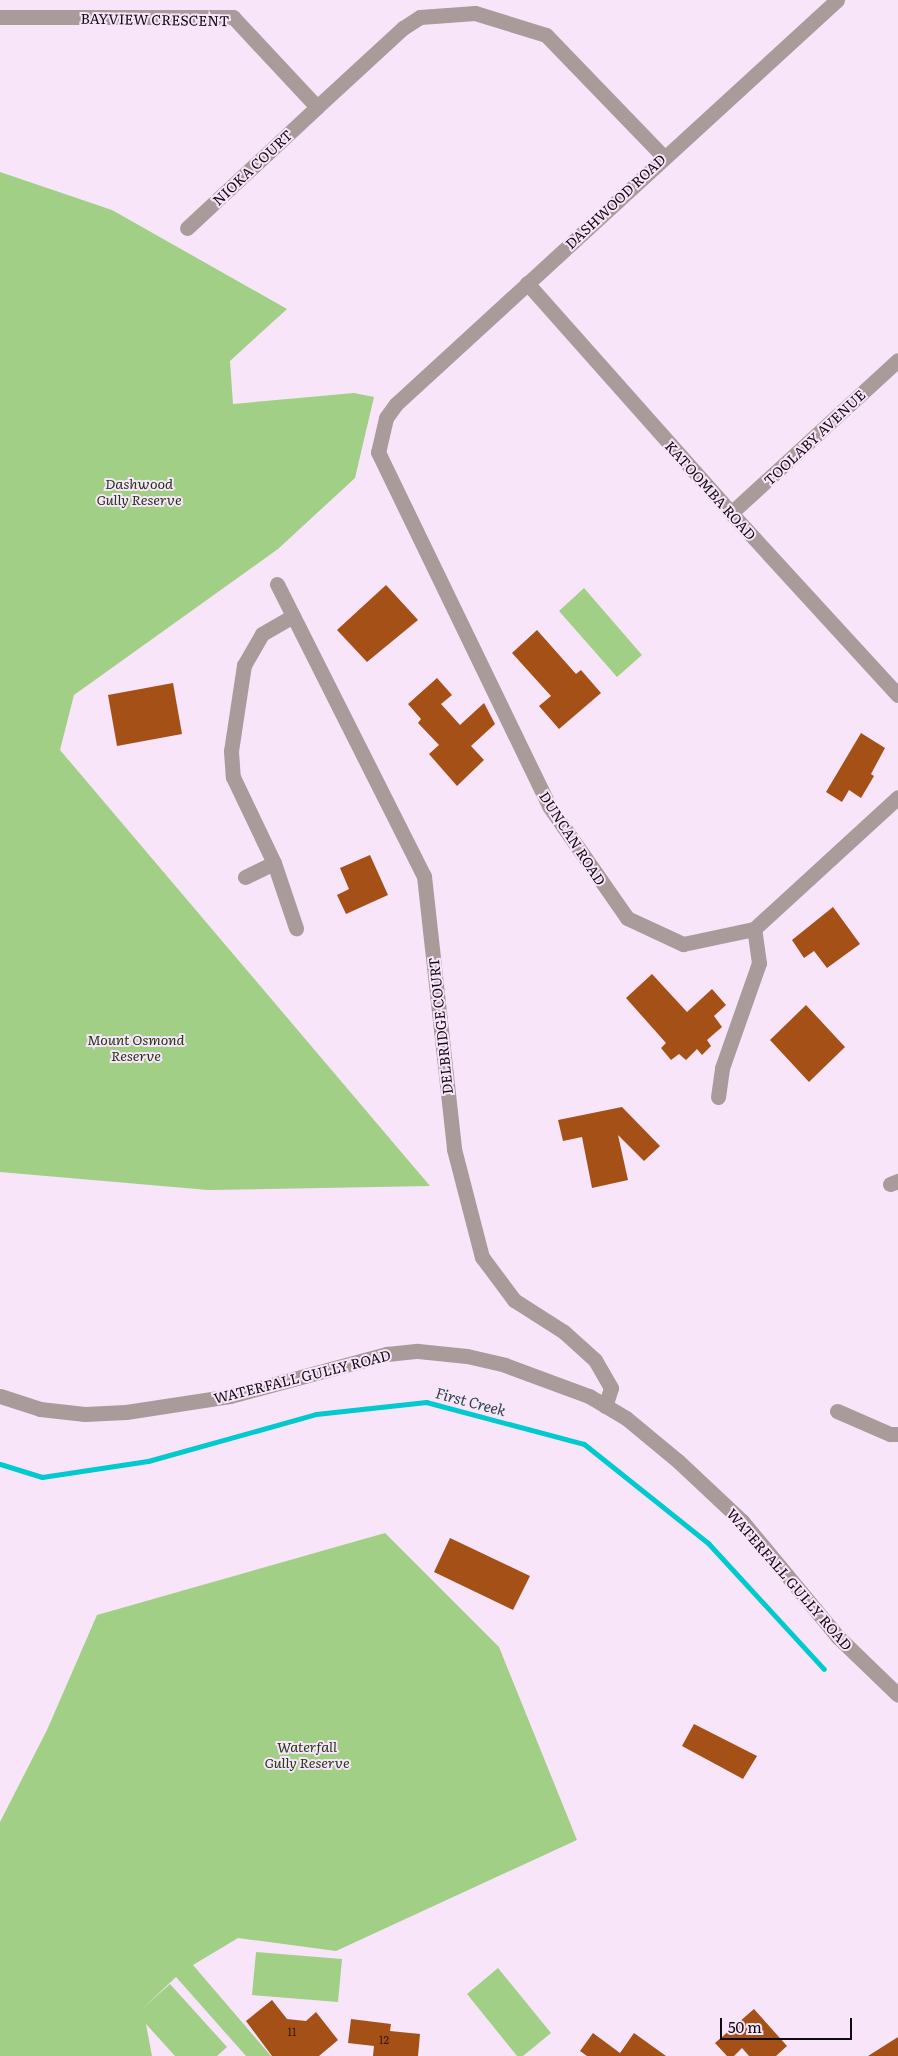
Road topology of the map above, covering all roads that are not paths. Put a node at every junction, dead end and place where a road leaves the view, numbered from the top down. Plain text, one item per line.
1 (837, 0) edge
2 (0, 17) edge
3 (317, 107) junction
4 (663, 156) junction
5 (187, 228) dead end
6 (527, 283) junction
7 (898, 360) edge
8 (396, 404) joint
9 (731, 513) junction
10 (277, 584) dead end
11 (293, 616) junction
12 (898, 696) edge
13 (898, 797) edge
14 (274, 863) junction
15 (245, 877) dead end
16 (296, 928) dead end
17 (754, 929) junction
18 (718, 1097) dead end
19 (0, 1396) edge
20 (605, 1406) junction
21 (837, 1411) dead end
22 (898, 1434) edge
23 (898, 1695) edge

1 - 4 street, DASHWOOD ROAD
2 - 3 street, BAYVIEW CRESCENT
3 - 4 street
3 - 5 street, NIOKA COURT
4 - 6 street, DASHWOOD ROAD
6 - 8 street, DASHWOOD ROAD
6 - 9 street, KATOOMBA ROAD
7 - 9 street, TOOLABY AVENUE
8 - 17 street, DUNCAN ROAD
9 - 12 street, KATOOMBA ROAD
10 - 11 street, DELBRIDGE COURT
11 - 14 street
11 - 20 street, DELBRIDGE COURT
13 - 17 street
14 - 15 street
14 - 16 street
17 - 18 street
19 - 20 street, WATERFALL GULLY ROAD
20 - 23 street, WATERFALL GULLY ROAD
21 - 22 street

